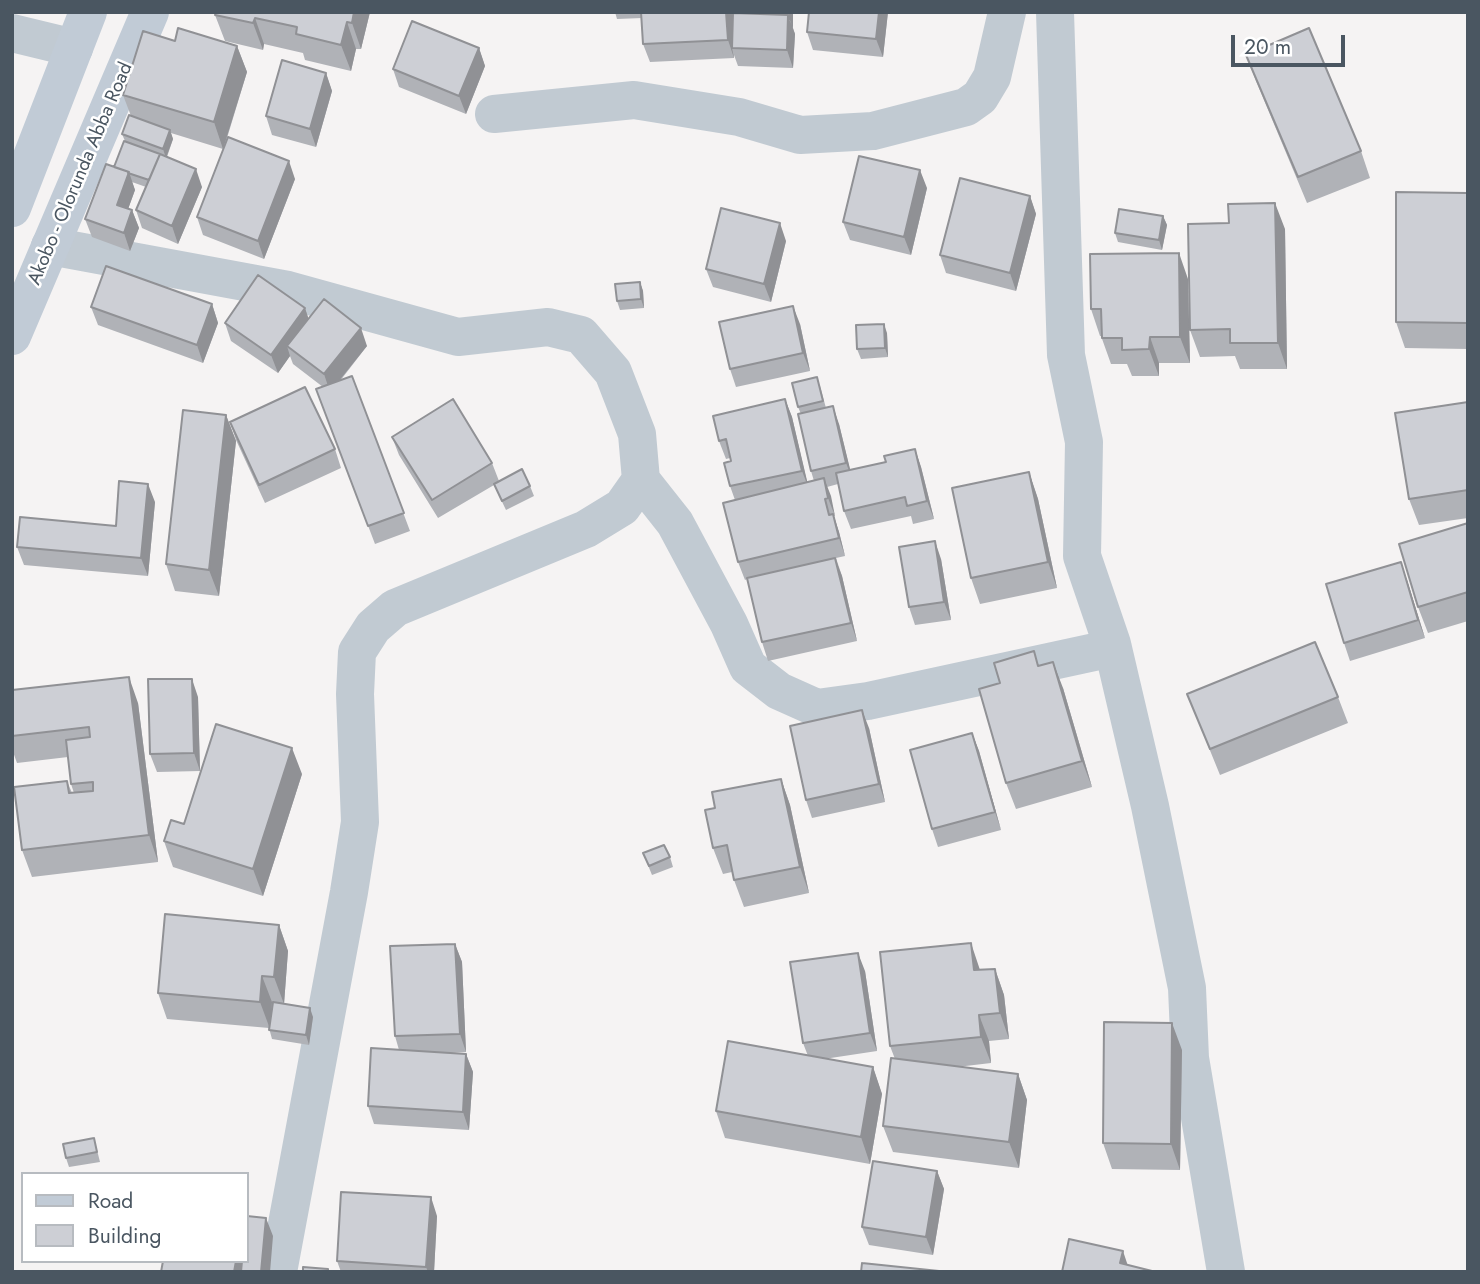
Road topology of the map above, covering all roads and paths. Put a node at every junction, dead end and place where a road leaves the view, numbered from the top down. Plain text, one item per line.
1 (88, 12) edge
2 (150, 12) edge
3 (1007, 12) edge
4 (1055, 12) edge
5 (12, 33) edge
6 (74, 48) junction
7 (494, 114) dead end
8 (12, 208) edge
9 (50, 246) junction
10 (12, 336) edge
11 (641, 480) junction
12 (1113, 648) junction
13 (278, 1272) edge
14 (1226, 1272) edge

1 - 6 main road
2 - 9 main road, Akobo - Olorunda Abba Road
3 - 7 street
4 - 12 street
5 - 6 street
6 - 8 main road
9 - 10 main road, Akobo - Olorunda Abba Road
9 - 11 street
11 - 12 street
11 - 13 street
12 - 14 street

